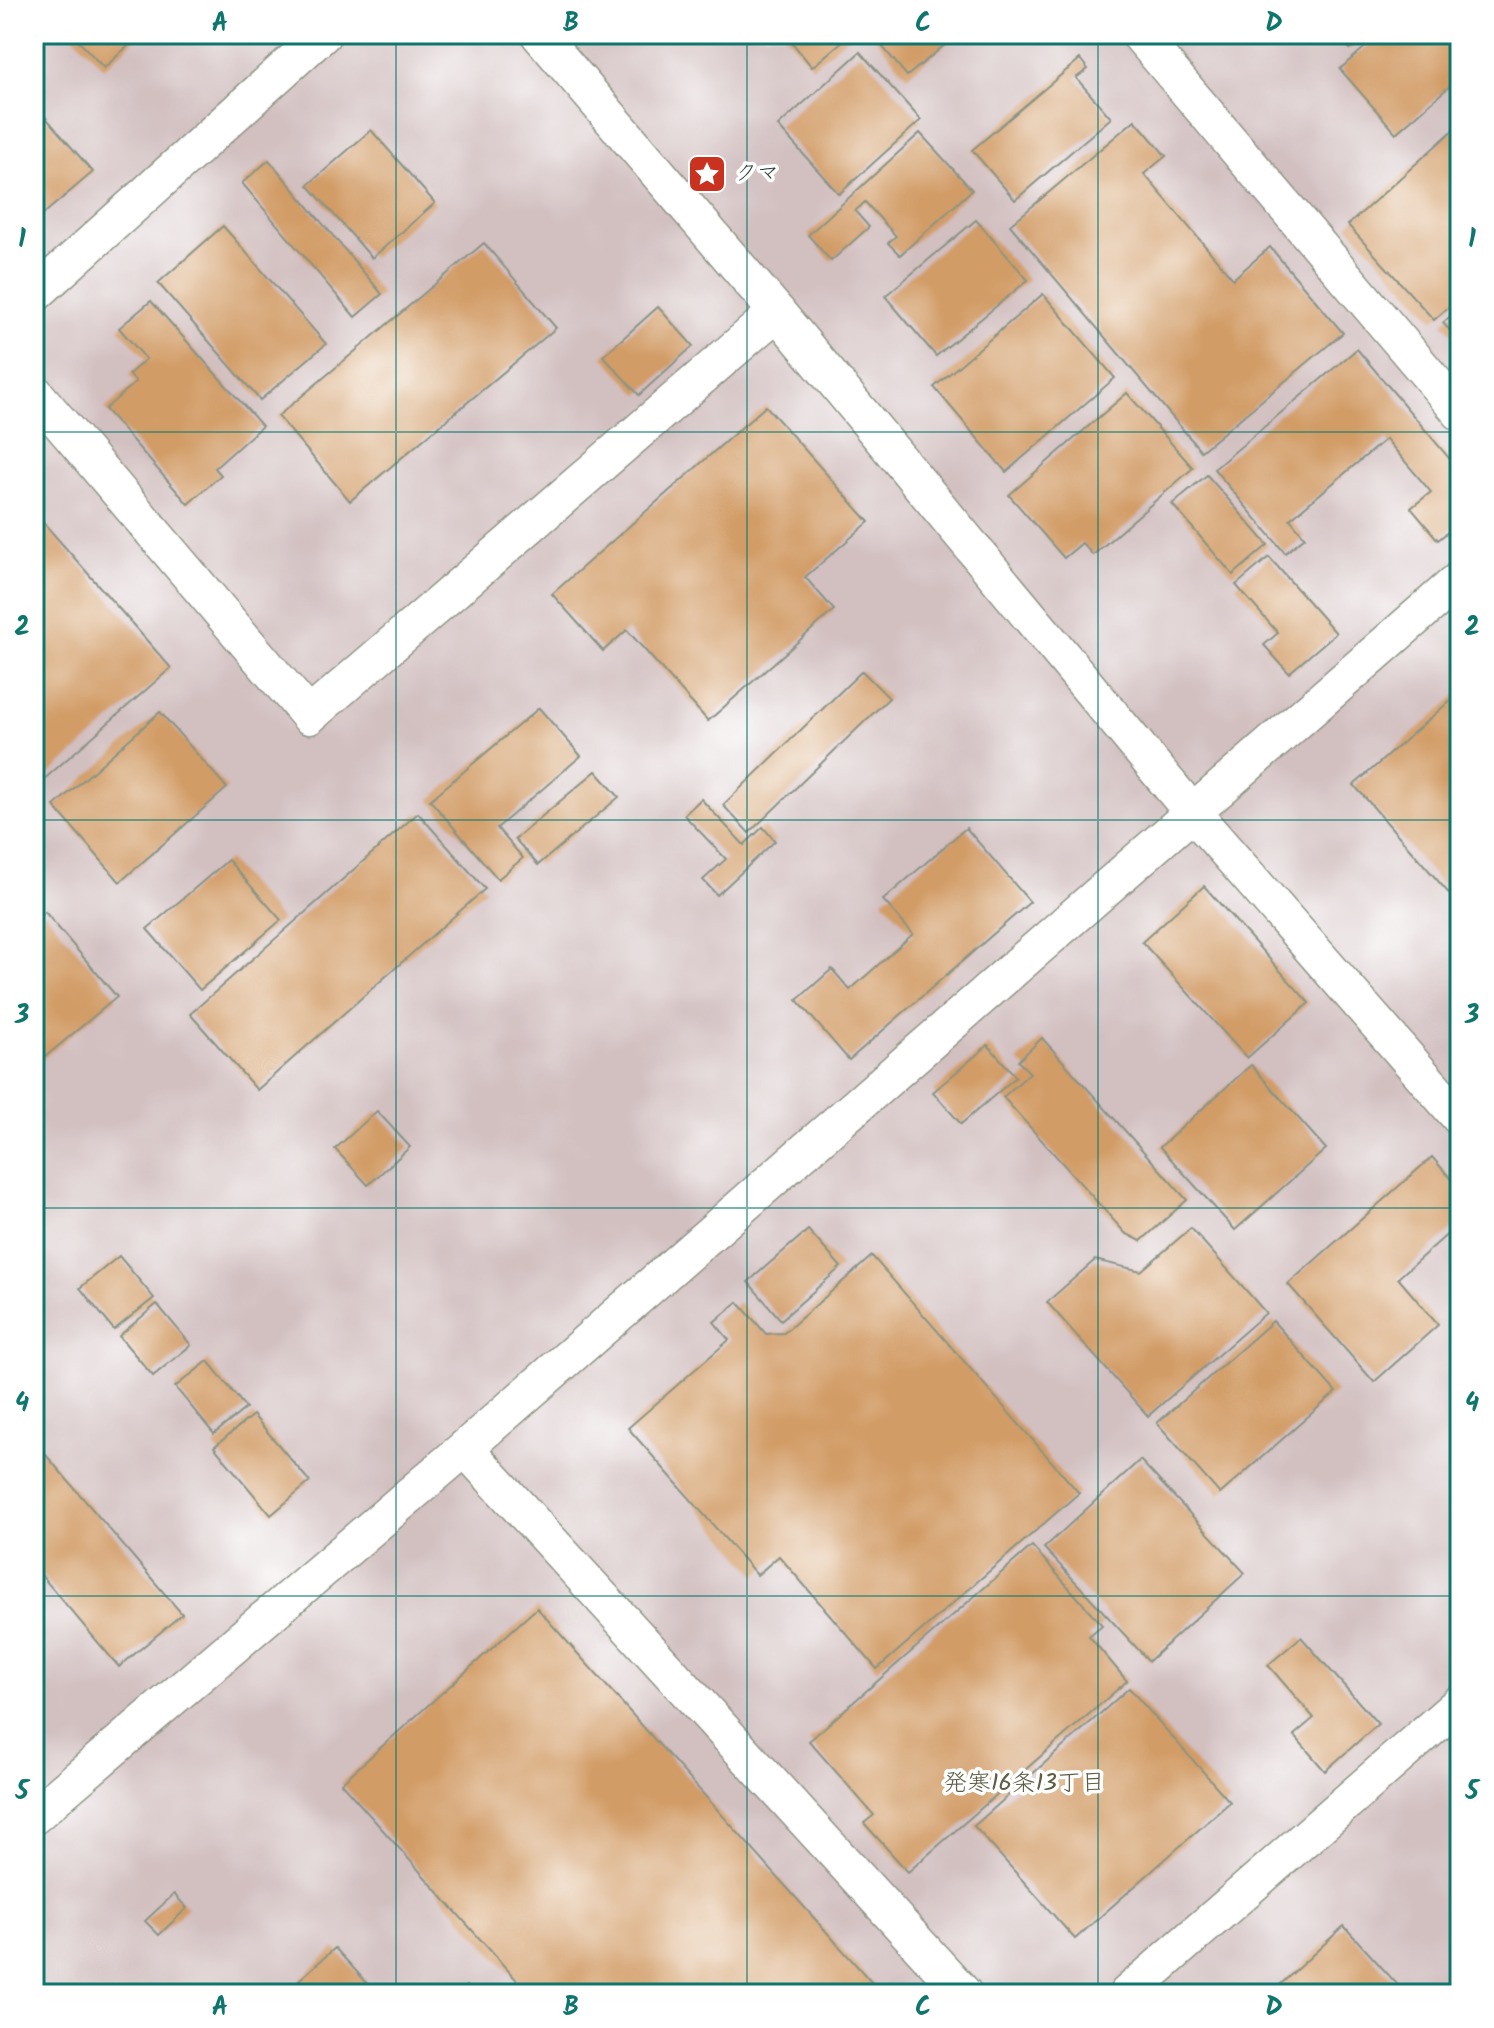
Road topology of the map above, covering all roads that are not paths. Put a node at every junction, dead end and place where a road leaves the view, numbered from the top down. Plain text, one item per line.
1 (323, 34) edge
2 (539, 34) edge
3 (1139, 34) edge
4 (34, 295) edge
5 (777, 312) junction
6 (34, 392) edge
7 (1460, 412) edge
8 (1460, 579) edge
9 (1192, 812) junction
10 (1460, 1118) edge
11 (465, 1448) junction
12 (1460, 1703) edge
13 (34, 1816) edge
14 (964, 1994) edge
15 (1127, 1994) edge

1 - 4 street
2 - 5 street
3 - 7 street
5 - 6 street
5 - 9 street
8 - 9 street
9 - 10 street
9 - 11 street
11 - 13 street
11 - 14 street
12 - 15 street

